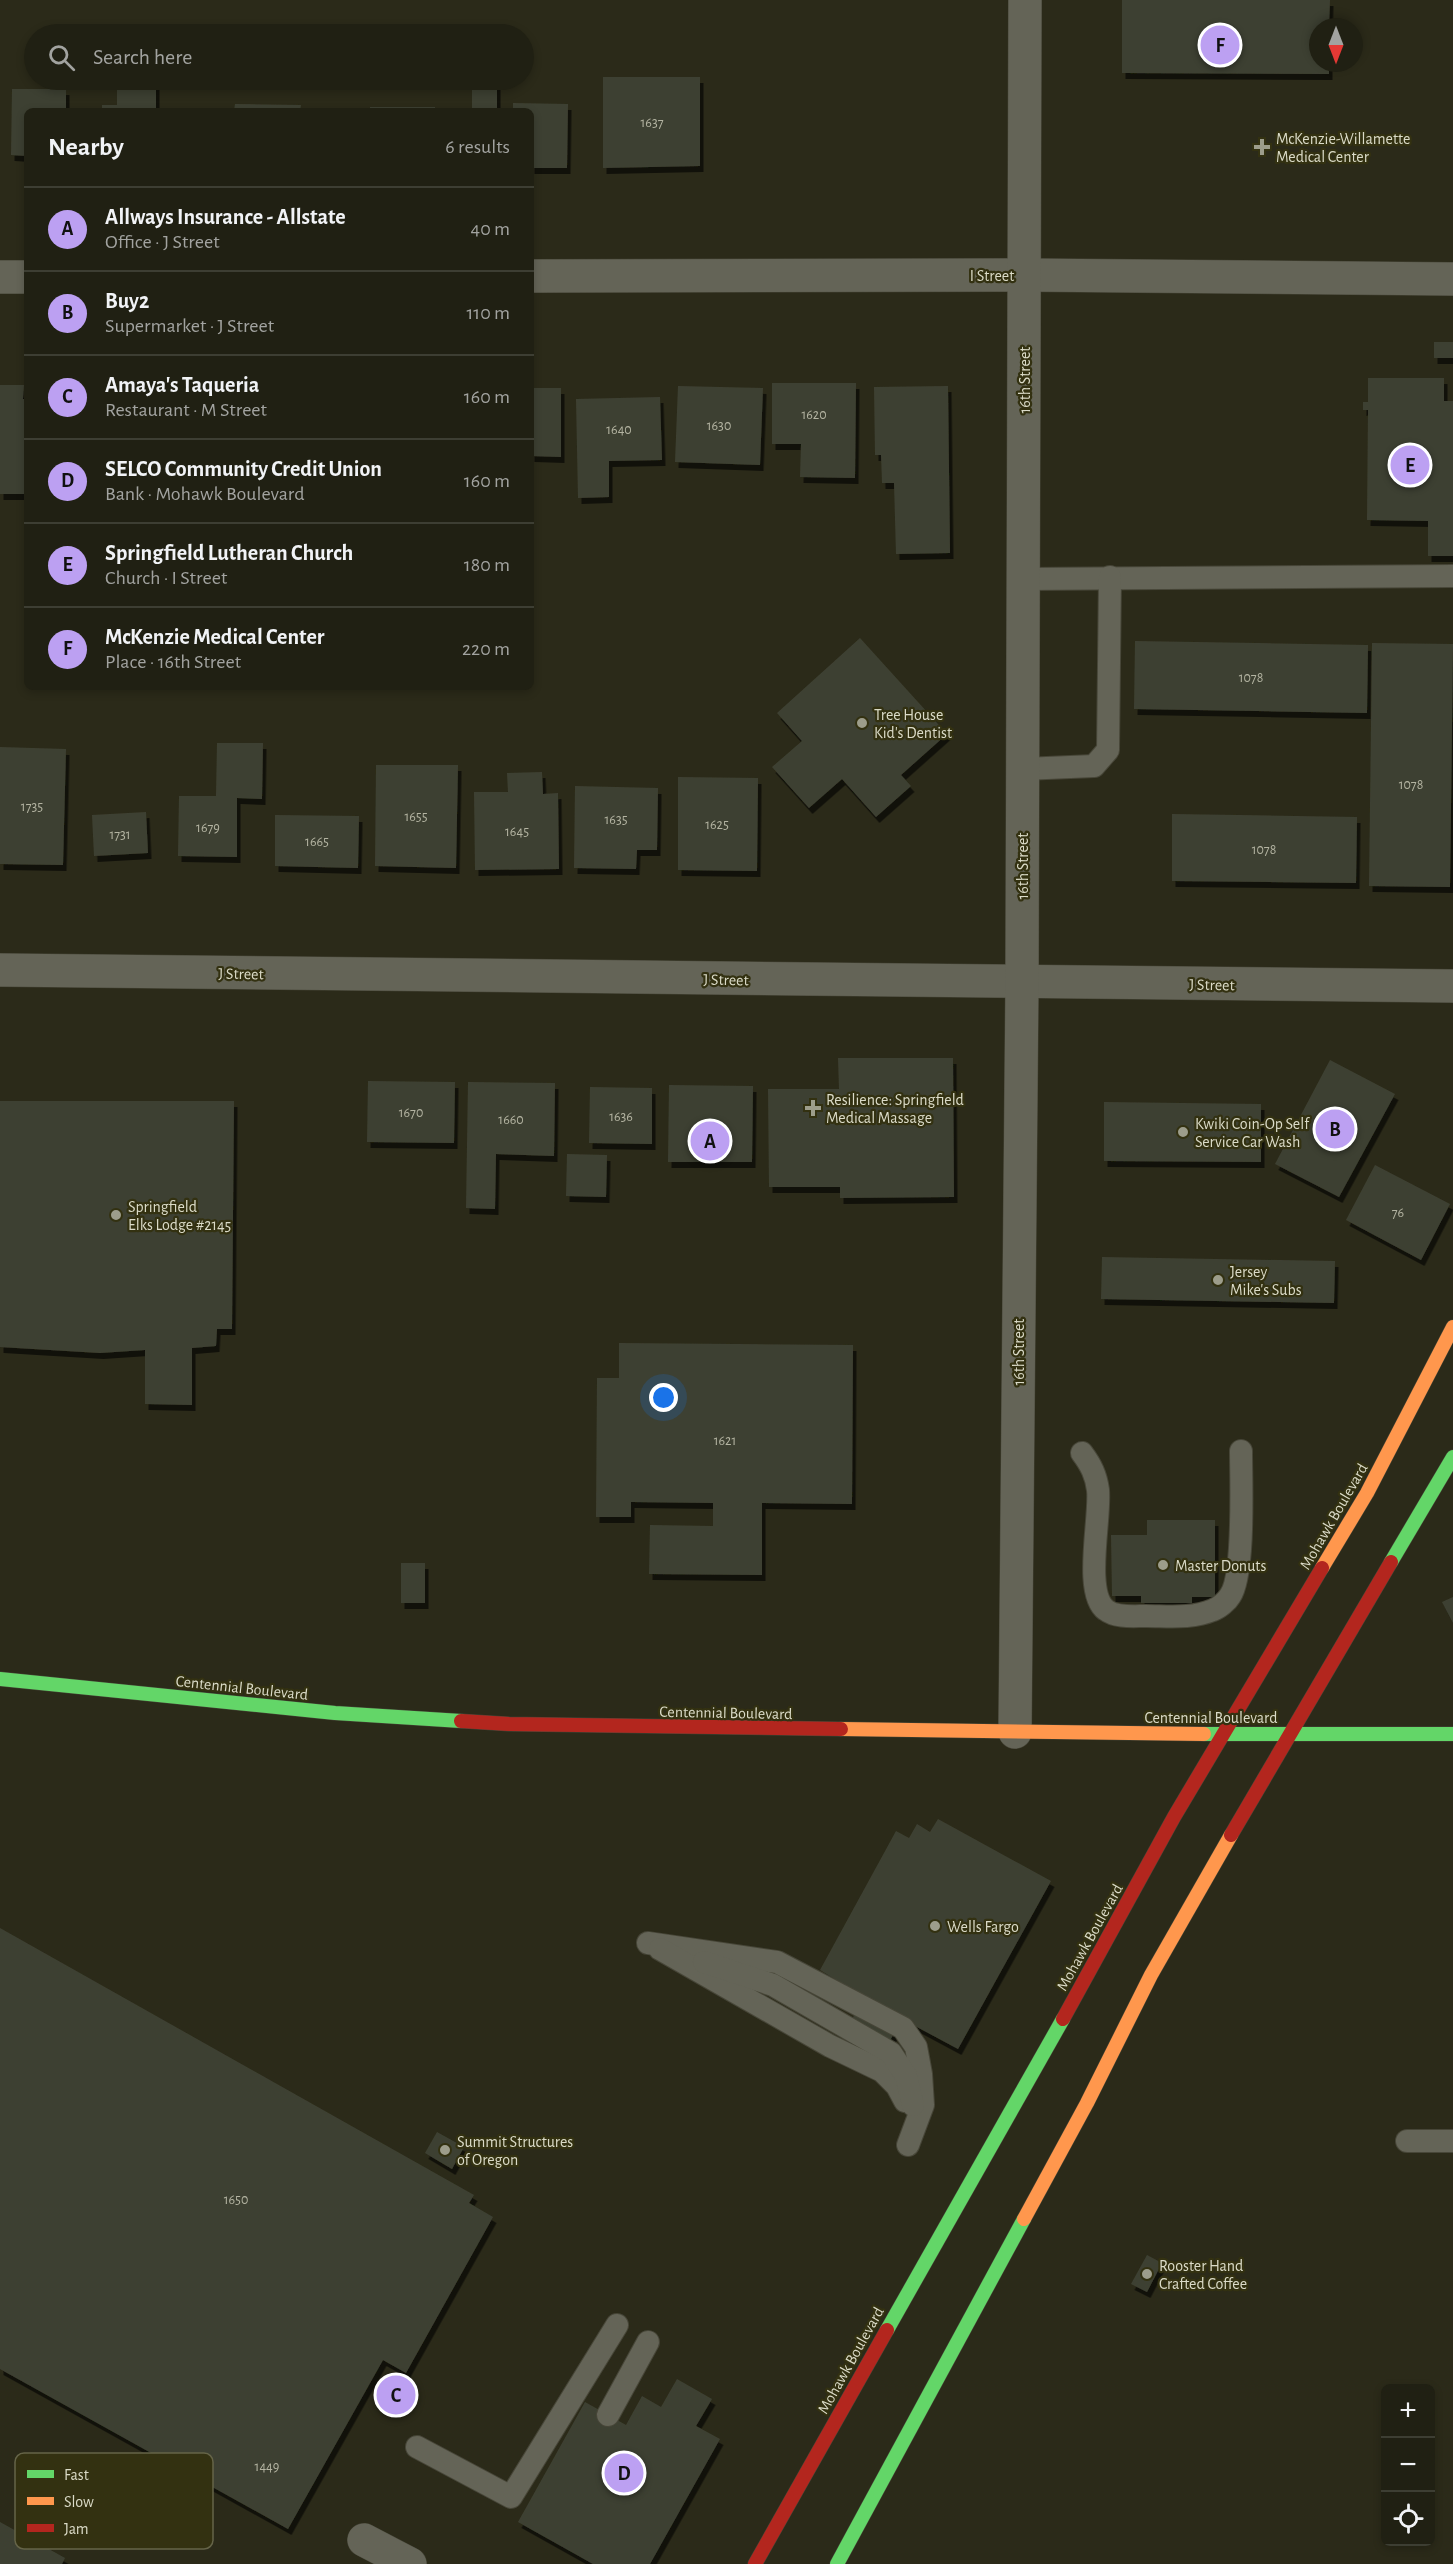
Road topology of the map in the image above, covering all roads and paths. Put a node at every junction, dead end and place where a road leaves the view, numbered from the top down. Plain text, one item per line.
1 (1025, 0) edge
2 (1025, 275) junction
3 (534, 276) edge
4 (0, 277) edge
5 (24, 277) edge
6 (1453, 279) edge
7 (1453, 576) edge
8 (1110, 577) junction
9 (1023, 579) junction
10 (1023, 769) junction
11 (0, 970) edge
12 (1022, 982) junction
13 (1453, 986) edge
14 (1453, 1327) edge
15 (1241, 1451) dead end
16 (1082, 1454) dead end
17 (1453, 1458) edge
18 (0, 1679) edge
19 (1015, 1732) junction
20 (1225, 1734) junction
21 (1289, 1734) junction
22 (1453, 1734) edge
23 (1407, 2141) dead end
24 (1453, 2141) edge
25 (908, 2145) joint
26 (617, 2325) dead end
27 (648, 2342) dead end
28 (608, 2415) dead end
29 (417, 2447) dead end
30 (364, 2540) dead end
31 (410, 2564) edge
32 (755, 2564) edge
33 (837, 2564) edge

1 - 2 street, 16th Street
2 - 3 street, I Street
2 - 6 street, I Street
2 - 9 street, 16th Street
4 - 5 street
7 - 8 lane
8 - 9 lane
8 - 10 lane
9 - 10 street, 16th Street
10 - 12 street, 16th Street
11 - 12 street, J Street
12 - 13 street, J Street
12 - 19 street, 16th Street
14 - 20 main road, Mohawk Boulevard
15 - 16 lane
17 - 21 main road
18 - 19 main road, Centennial Boulevard
19 - 20 main road, Centennial Boulevard
20 - 21 main road, Centennial Boulevard
20 - 32 main road, Mohawk Boulevard
21 - 22 main road, Centennial Boulevard
21 - 33 main road
23 - 24 lane
25 - 25 lane
26 - 29 lane
27 - 28 lane
30 - 31 street

